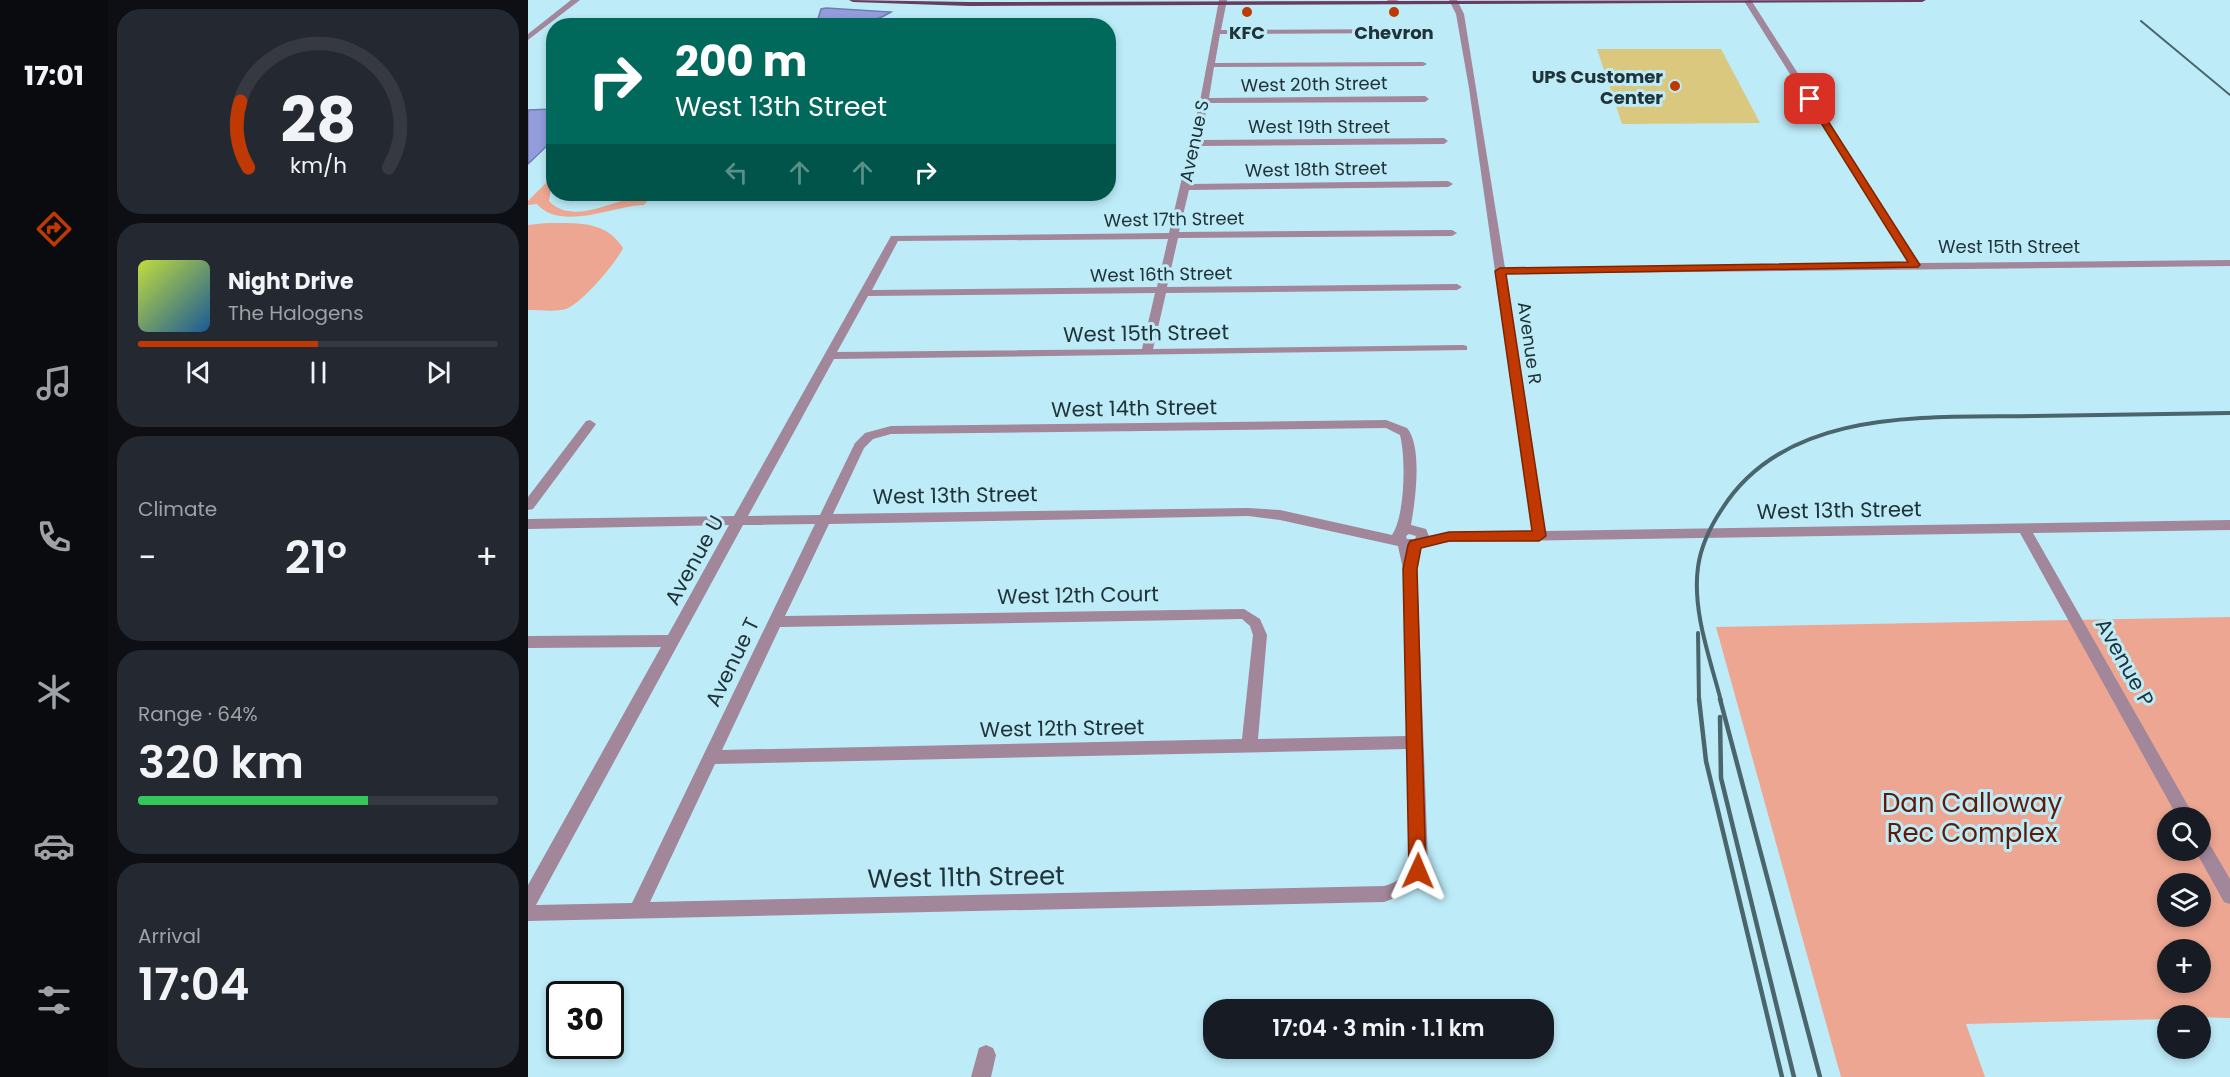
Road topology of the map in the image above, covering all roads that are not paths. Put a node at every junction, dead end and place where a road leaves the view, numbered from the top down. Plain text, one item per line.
1 (562, 0) edge
2 (576, 0) edge
3 (853, 0) edge
4 (1395, 0) edge
5 (1453, 0) edge
6 (1470, 0) edge
7 (1922, 0) edge
8 (1222, 1) edge
9 (1390, 1) edge
10 (1659, 1) edge
11 (1749, 1) edge
12 (1460, 14) junction
13 (553, 18) edge
14 (546, 24) edge
15 (528, 26) edge
16 (1415, 31) dead end
17 (1216, 32) junction
18 (528, 38) edge
19 (1423, 64) dead end
20 (1210, 65) junction
21 (1425, 99) dead end
22 (1204, 101) junction
23 (1444, 141) dead end
24 (1194, 143) junction
25 (1448, 184) dead end
26 (1184, 187) junction
27 (1452, 233) dead end
28 (1173, 236) junction
29 (895, 238) joint
30 (2230, 263) edge
31 (1915, 265) junction
32 (1500, 271) junction
33 (1457, 287) dead end
34 (1161, 290) junction
35 (865, 293) junction
36 (1463, 348) dead end
37 (1148, 352) junction
38 (830, 356) junction
39 (590, 424) dead end
40 (869, 436) joint
41 (528, 506) edge
42 (824, 518) junction
43 (740, 519) junction
44 (528, 524) edge
45 (2230, 525) edge
46 (2024, 528) junction
47 (1539, 536) junction
48 (1410, 537) junction
49 (774, 622) junction
50 (673, 641) junction
51 (528, 642) edge
52 (1416, 742) junction
53 (1249, 746) junction
54 (710, 757) junction
55 (2181, 807) edge
56 (2210, 861) edge
57 (2230, 896) edge
58 (528, 902) edge
59 (637, 910) junction
60 (528, 913) edge
61 (986, 1055) dead end
62 (981, 1077) edge

1 - 15 street
2 - 13 street
3 - 8 main road
4 - 9 street
5 - 6 main road
5 - 9 main road
5 - 12 street, Avenue R
6 - 10 main road
6 - 12 street
7 - 11 main road
8 - 9 main road
8 - 17 street, Avenue S
10 - 11 main road
11 - 31 street
12 - 32 street, Avenue R
14 - 18 street
16 - 17 street
17 - 20 street, Avenue S
19 - 20 street
20 - 22 street, Avenue S
21 - 22 street, West 20th Street
22 - 24 street, Avenue S
23 - 24 street, West 19th Street
24 - 26 street, Avenue S
25 - 26 street, West 18th Street
26 - 28 street, Avenue S
27 - 28 street, West 17th Street
28 - 29 street, West 17th Street
28 - 34 street, Avenue S
29 - 35 street, Avenue U
30 - 31 street, West 15th Street
31 - 32 street, West 15th Street
32 - 47 street, Avenue R
33 - 34 street, West 16th Street
34 - 35 street, West 16th Street
34 - 37 street, Avenue S
35 - 38 street, Avenue U
36 - 37 street, West 15th Street
37 - 38 street, West 15th Street
38 - 43 street, Avenue U
39 - 41 street
40 - 42 street, Avenue T
40 - 48 street, West 14th Street
42 - 43 street, West 13th Street
42 - 48 street, West 13th Street
42 - 49 street, Avenue T
43 - 44 street, West 13th Street
43 - 50 street, Avenue U
45 - 46 street, West 13th Street
46 - 47 street, West 13th Street
46 - 55 street, Avenue P
47 - 48 street, West 13th Street
48 - 52 street
49 - 53 street, West 12th Court
49 - 54 street, Avenue T
50 - 51 street
50 - 58 street, Avenue U
52 - 53 street, West 12th Street
52 - 59 street, West 11th Street
53 - 54 street, West 12th Street
54 - 59 street, Avenue T
56 - 57 street
59 - 60 street, West 11th Street
61 - 62 street

